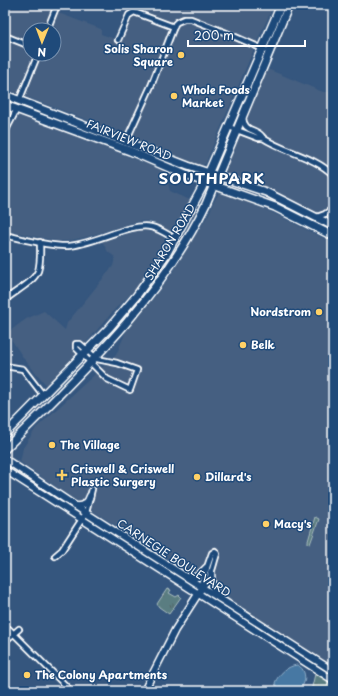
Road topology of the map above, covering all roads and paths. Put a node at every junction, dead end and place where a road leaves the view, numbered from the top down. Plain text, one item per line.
1 (57, 5) edge
2 (281, 5) edge
3 (290, 5) edge
4 (50, 22) edge
5 (174, 27) junction
6 (5, 36) edge
7 (118, 40) dead end
8 (22, 43) edge
9 (261, 48) junction
10 (270, 52) junction
11 (35, 62) edge
12 (5, 95) edge
13 (20, 101) junction
14 (5, 105) edge
15 (17, 109) junction
16 (243, 118) junction
17 (229, 127) junction
18 (237, 130) junction
19 (5, 132) edge
20 (262, 138) junction
21 (126, 141) junction
22 (122, 148) junction
23 (209, 173) junction
24 (333, 175) edge
25 (219, 176) junction
26 (205, 182) junction
27 (214, 185) junction
28 (333, 209) edge
29 (314, 216) junction
30 (333, 216) edge
31 (331, 225) edge
32 (5, 235) edge
33 (333, 236) edge
34 (176, 239) junction
35 (40, 242) junction
36 (5, 300) edge
37 (85, 352) junction
38 (92, 359) junction
39 (5, 366) edge
40 (43, 395) junction
41 (5, 434) edge
42 (5, 449) edge
43 (5, 459) edge
44 (5, 470) edge
45 (92, 489) dead end
46 (90, 496) junction
47 (74, 505) junction
48 (86, 513) junction
49 (82, 519) junction
50 (56, 556) dead end
51 (208, 570) junction
52 (183, 575) junction
53 (202, 588) junction
54 (198, 594) junction
55 (221, 600) junction
56 (9, 629) dead end
57 (19, 629) dead end
58 (14, 634) junction
59 (5, 641) edge
60 (333, 671) edge
61 (333, 680) edge
62 (71, 691) edge
63 (144, 691) edge

1 - 4 street
2 - 9 main road, SHARON ROAD
3 - 10 main road, SHARON ROAD
5 - 7 street
5 - 9 street
5 - 21 street
6 - 8 street
9 - 10 street
9 - 17 main road, SHARON ROAD
10 - 16 main road, SHARON ROAD
11 - 13 street
12 - 13 main road, FAIRVIEW ROAD
13 - 21 main road, FAIRVIEW ROAD
14 - 15 main road, FAIRVIEW ROAD
15 - 19 street
15 - 22 main road, FAIRVIEW ROAD
16 - 18 main road, SHARON ROAD
16 - 20 street
17 - 18 street
17 - 23 main road, SHARON ROAD
18 - 20 street
18 - 25 main road, SHARON ROAD
20 - 24 street
21 - 22 street
21 - 23 main road, FAIRVIEW ROAD
22 - 26 main road, FAIRVIEW ROAD
23 - 25 main road, FAIRVIEW ROAD
23 - 26 main road, SHARON ROAD
25 - 27 main road, SHARON ROAD
25 - 29 main road, FAIRVIEW ROAD
26 - 27 main road, FAIRVIEW ROAD
26 - 34 main road, SHARON ROAD
27 - 33 main road, FAIRVIEW ROAD
27 - 38 main road, SHARON ROAD
28 - 29 street
29 - 31 main road, FAIRVIEW ROAD
30 - 31 street
32 - 35 street
34 - 35 street
34 - 37 main road, SHARON ROAD
35 - 36 street
37 - 38 street
37 - 40 main road, SHARON ROAD
38 - 38 street
38 - 42 main road, SHARON ROAD
39 - 40 street
40 - 41 main road, SHARON ROAD
43 - 47 street, CARNEGIE BOULEVARD
44 - 49 street, CARNEGIE BOULEVARD
45 - 46 street
46 - 47 street
46 - 48 street
47 - 48 street, CARNEGIE BOULEVARD
48 - 49 street
48 - 52 street, CARNEGIE BOULEVARD
49 - 50 street
49 - 54 street, CARNEGIE BOULEVARD
51 - 52 street
51 - 53 street
51 - 55 street
52 - 53 street, CARNEGIE BOULEVARD
53 - 54 street
53 - 55 street, CARNEGIE BOULEVARD
54 - 61 street, CARNEGIE BOULEVARD
54 - 63 street
55 - 60 street, CARNEGIE BOULEVARD
56 - 58 street
57 - 58 street
58 - 59 street
58 - 62 street

